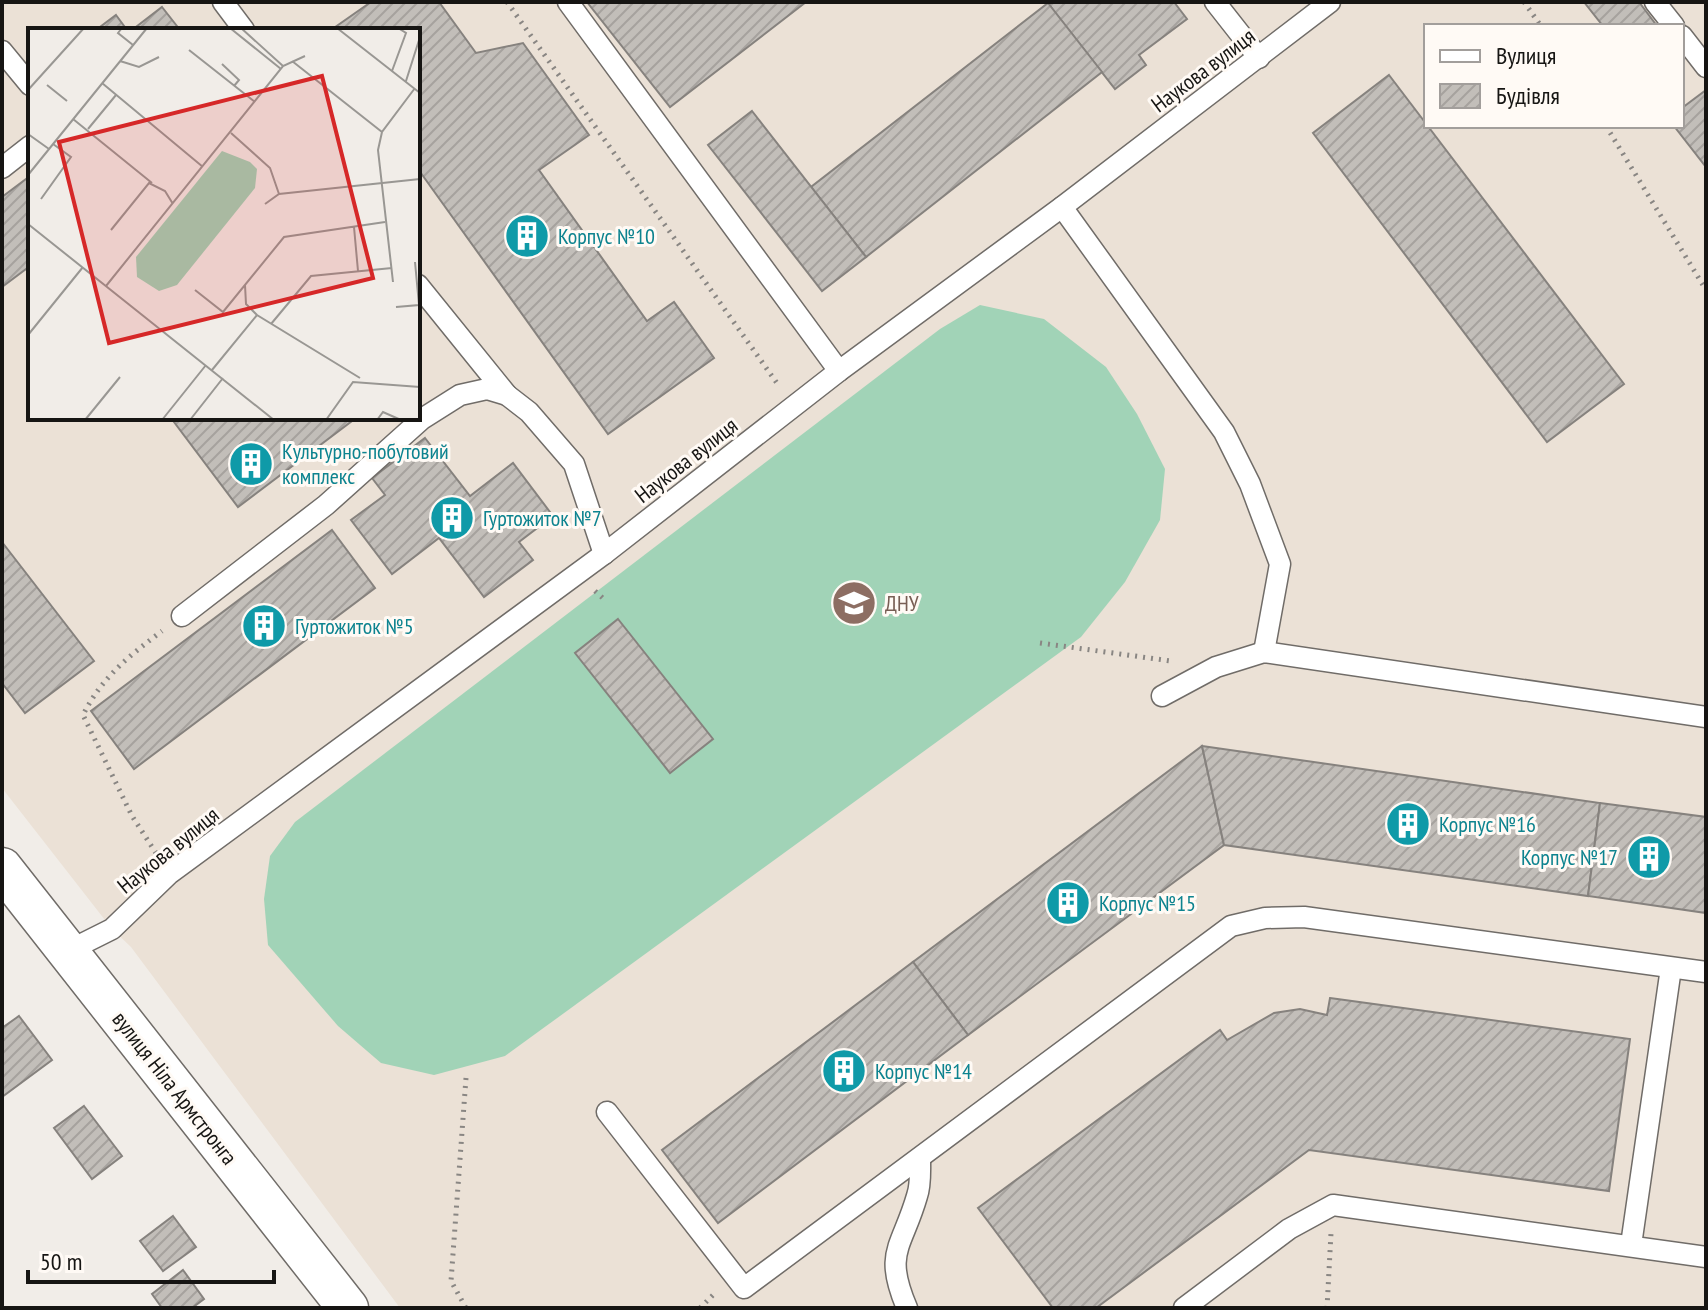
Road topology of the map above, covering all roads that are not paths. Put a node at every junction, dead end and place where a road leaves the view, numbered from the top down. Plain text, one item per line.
1 (223, 2) edge
2 (568, 2) edge
3 (1215, 2) edge
4 (1330, 2) edge
5 (1655, 2) edge
6 (1672, 24) edge
7 (242, 28) edge
8 (1684, 39) edge
9 (2, 51) edge
10 (1259, 58) junction
11 (1706, 67) edge
12 (28, 83) edge
13 (28, 148) edge
14 (2, 168) edge
15 (1062, 207) junction
16 (420, 287) edge
17 (839, 371) junction
18 (507, 395) junction
19 (604, 554) junction
20 (182, 616) road end
21 (1264, 652) junction
22 (1162, 696) dead end
23 (1706, 717) edge
24 (2, 868) edge
25 (68, 951) junction
26 (1671, 968) junction
27 (1706, 972) edge
28 (607, 1112) dead end
29 (920, 1159) junction
30 (1631, 1245) junction
31 (1706, 1257) edge
32 (348, 1308) edge
33 (907, 1308) edge
34 (1184, 1308) edge

1 - 7 lane
2 - 17 lane
3 - 10 lane
4 - 10 lane, Наукова вулиця
5 - 6 lane
8 - 11 lane
9 - 12 lane
10 - 15 lane, Наукова вулиця
13 - 14 lane
15 - 17 lane, Наукова вулиця
15 - 21 lane
16 - 18 lane
17 - 19 lane, Наукова вулиця
18 - 19 lane
18 - 20 lane
19 - 25 lane, Наукова вулиця
21 - 22 lane
21 - 23 lane
24 - 25 street, вулиця Ніла Армстронга
25 - 32 street, вулиця Ніла Армстронга
26 - 27 lane
26 - 29 lane
26 - 30 lane
28 - 29 lane
29 - 33 lane
30 - 31 lane
30 - 34 lane

